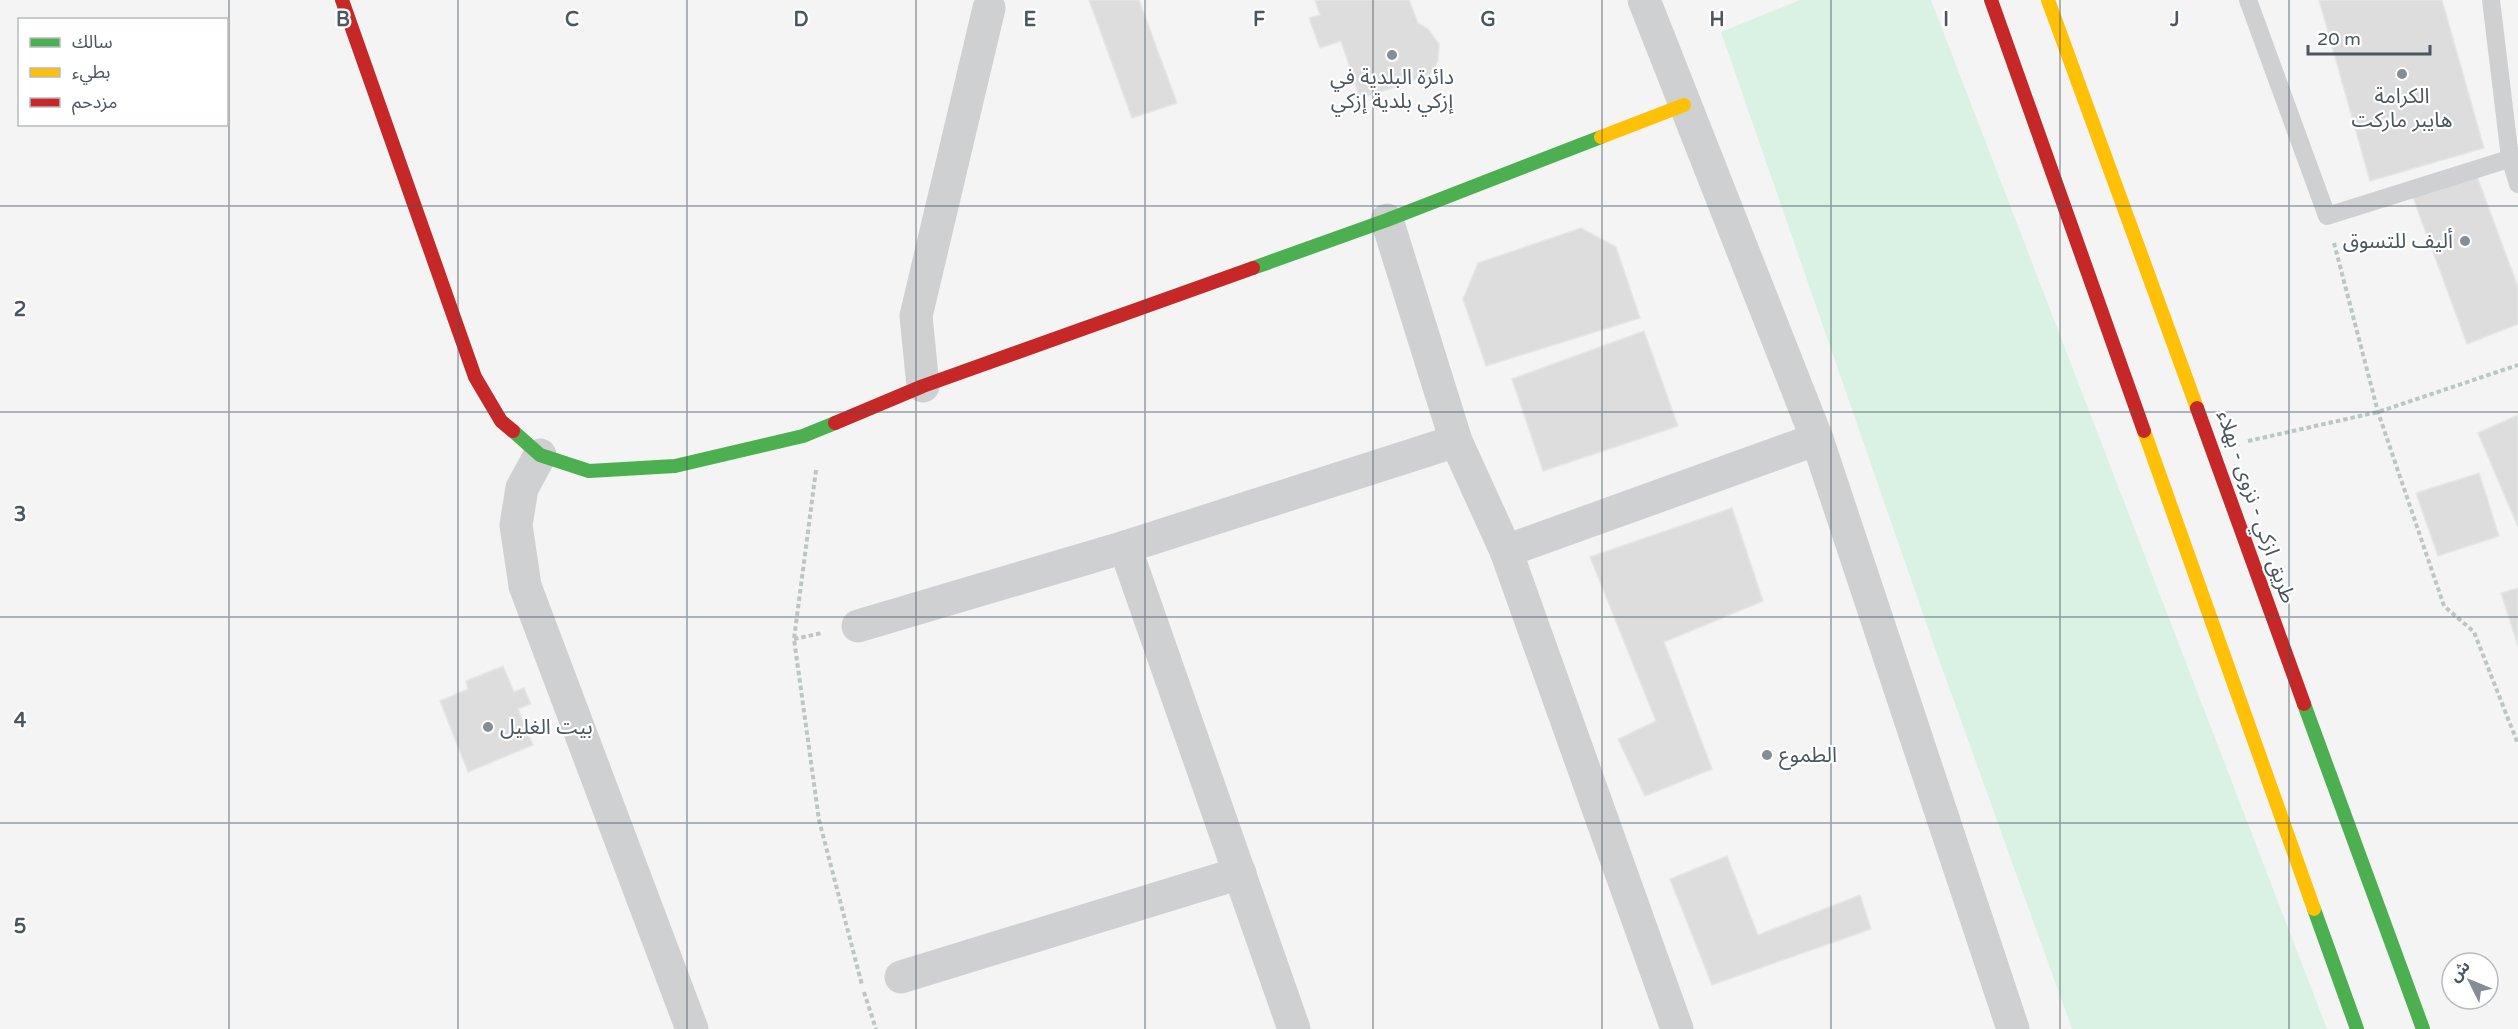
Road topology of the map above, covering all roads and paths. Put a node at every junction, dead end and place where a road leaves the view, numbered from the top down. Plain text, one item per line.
1 (342, 0) edge
2 (1644, 0) edge
3 (1991, 0) edge
4 (2048, 0) edge
5 (2248, 0) edge
6 (2491, 0) edge
7 (989, 8) dead end
8 (1684, 105) junction
9 (2514, 157) edge
10 (2518, 184) edge
11 (2327, 216) junction
12 (1387, 220) junction
13 (2518, 365) edge
14 (923, 386) junction
15 (2378, 412) junction
16 (802, 436) junction
17 (1817, 439) junction
18 (1456, 441) junction
19 (2214, 449) junction
20 (540, 455) junction
21 (1125, 547) junction
22 (1506, 550) junction
23 (858, 626) dead end
24 (2518, 744) edge
25 (1240, 873) junction
26 (901, 977) dead end
27 (692, 1029) edge
28 (876, 1029) edge
29 (1294, 1029) edge
30 (1677, 1029) edge
31 (2013, 1029) edge
32 (2358, 1029) edge
33 (2422, 1029) edge

1 - 20 main road
2 - 8 street
3 - 32 main road
4 - 19 main road, طريق ازكي - نزوى - بهلاء
5 - 11 lane
6 - 9 lane
7 - 14 street
8 - 12 main road
8 - 17 street
9 - 10 lane
9 - 11 lane
11 - 15 path
12 - 14 main road
12 - 18 street
13 - 15 path
14 - 16 main road
15 - 19 path
15 - 24 path
16 - 20 main road
16 - 28 path
17 - 22 street
17 - 31 street
18 - 21 street
18 - 22 street
19 - 33 main road, طريق ازكي - نزوى - بهلاء
20 - 27 street
21 - 23 street
21 - 25 street
22 - 30 street
25 - 26 street
25 - 29 street

